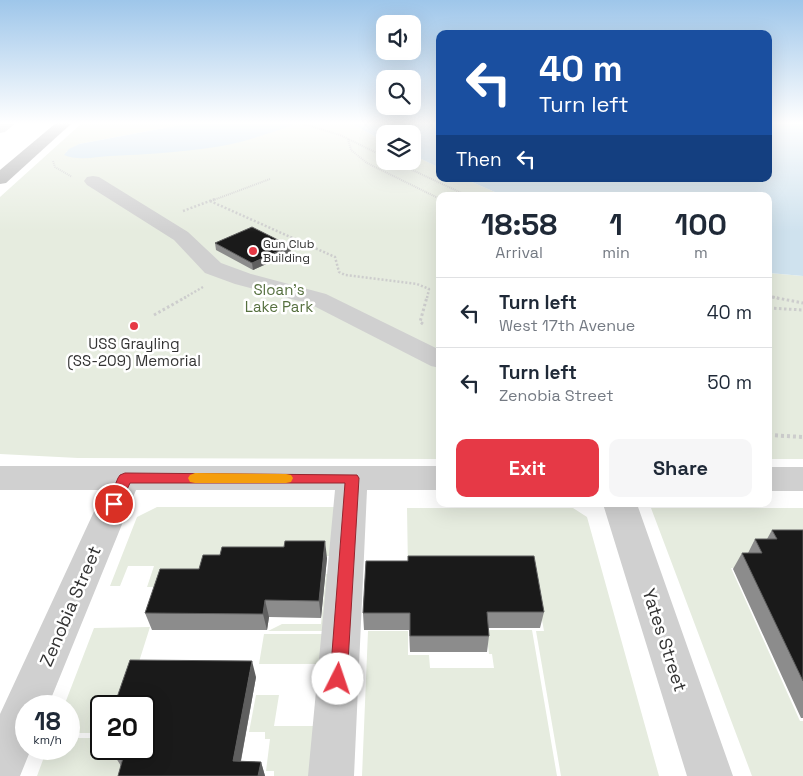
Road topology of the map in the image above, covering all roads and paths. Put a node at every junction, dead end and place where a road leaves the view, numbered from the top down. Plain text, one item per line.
1 (23, 159) edge
2 (54, 159) edge
3 (362, 159) edge
4 (412, 170) edge
5 (0, 179) edge
6 (270, 179) dead end
7 (92, 181) joint
8 (436, 181) edge
9 (438, 182) edge
10 (459, 192) edge
11 (436, 197) edge
12 (210, 201) junction
13 (156, 220) junction
14 (225, 274) junction
15 (772, 297) edge
16 (803, 303) edge
17 (772, 308) edge
18 (803, 310) edge
19 (154, 315) dead end
20 (420, 322) dead end
21 (436, 358) edge
22 (772, 435) edge
23 (803, 436) edge
24 (0, 478) edge
25 (125, 478) junction
26 (352, 478) junction
27 (436, 478) edge
28 (772, 479) edge
29 (803, 479) edge
30 (621, 507) edge
31 (31, 695) edge
32 (15, 732) edge
33 (0, 767) edge
34 (332, 776) edge
35 (710, 776) edge

1 - 5 main road
2 - 7 path
3 - 11 path
4 - 8 path
6 - 12 path
7 - 13 street
9 - 10 path
12 - 13 path
12 - 20 path
13 - 14 street
14 - 19 path
14 - 21 street
15 - 16 path
17 - 18 path
22 - 23 path
24 - 25 street
25 - 26 street
25 - 31 street, Zenobia Street
26 - 27 street
26 - 34 street
28 - 29 street
30 - 35 street, Yates Street
32 - 33 street, Zenobia Street

